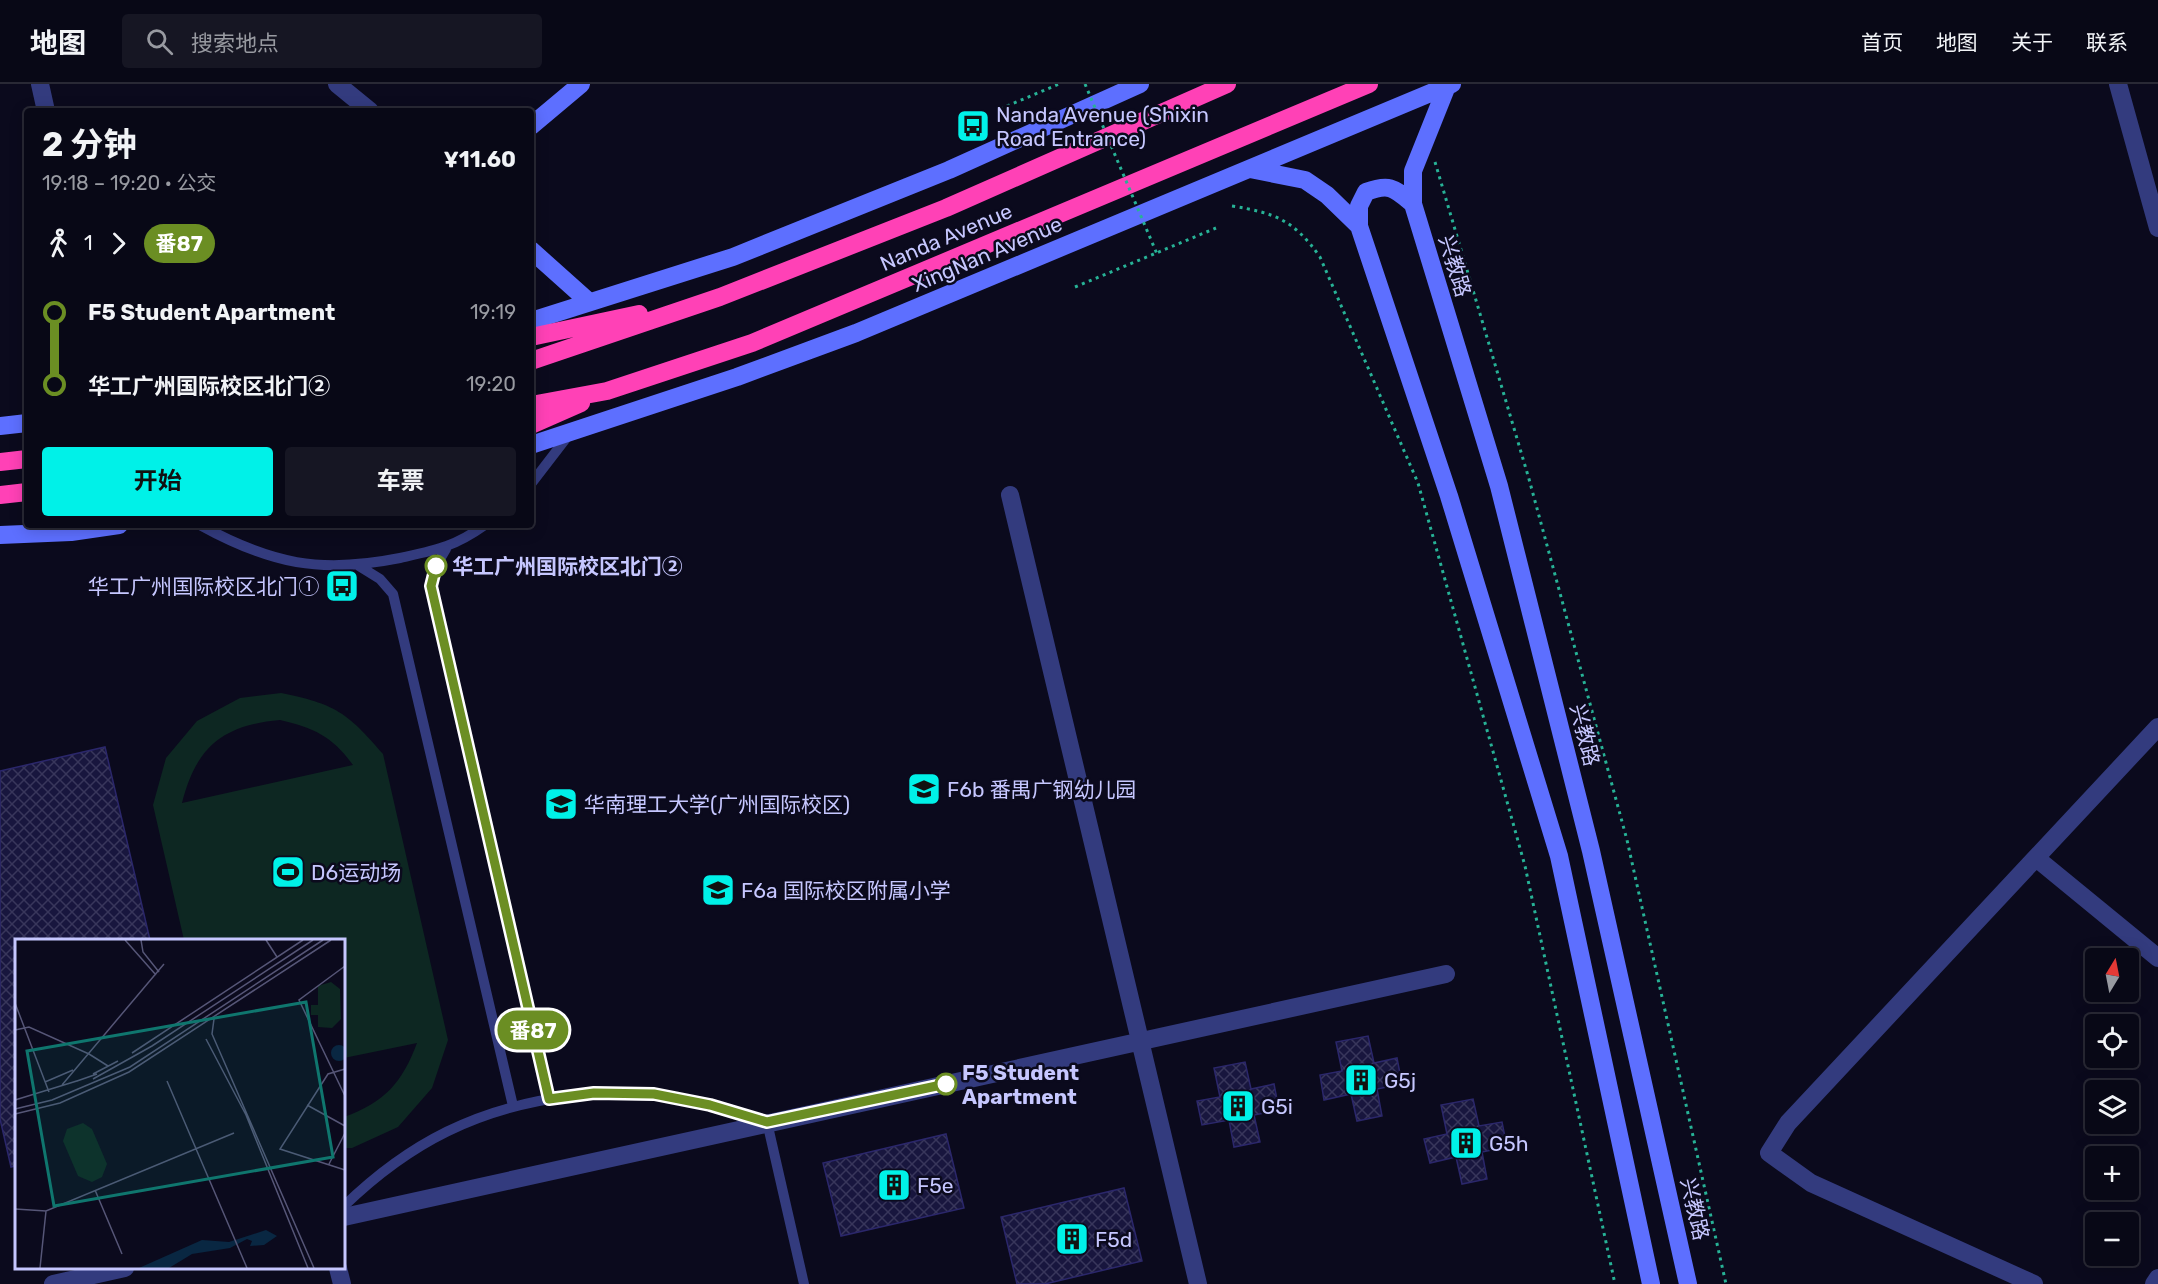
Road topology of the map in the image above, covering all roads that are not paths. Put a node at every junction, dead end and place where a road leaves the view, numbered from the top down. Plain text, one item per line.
1 (40, 84) edge
2 (337, 84) edge
3 (581, 84) edge
4 (1140, 84) edge
5 (1227, 84) edge
6 (1370, 84) edge
7 (2118, 84) edge
8 (1449, 85) edge
9 (45, 108) edge
10 (366, 108) edge
11 (534, 123) edge
12 (1250, 169) junction
13 (1413, 204) junction
14 (1359, 226) junction
15 (2158, 228) edge
16 (534, 253) edge
17 (720, 297) junction
18 (588, 301) junction
19 (534, 320) edge
20 (534, 336) edge
21 (534, 360) edge
22 (607, 391) junction
23 (534, 404) edge
24 (24, 423) edge
25 (534, 424) edge
26 (0, 426) edge
27 (572, 432) junction
28 (534, 443) edge
29 (24, 459) edge
30 (0, 462) edge
31 (534, 480) edge
32 (24, 492) edge
33 (0, 495) edge
34 (1010, 495) dead end
35 (98, 528) edge
36 (206, 528) edge
37 (480, 528) edge
38 (0, 535) edge
39 (446, 549) junction
40 (359, 566) junction
41 (2158, 727) edge
42 (2036, 858) junction
43 (2158, 958) edge
44 (1446, 974) dead end
45 (1141, 1042) junction
46 (549, 1099) junction
47 (513, 1106) junction
48 (767, 1122) junction
49 (345, 1205) edge
50 (345, 1217) edge
51 (120, 1269) edge
52 (338, 1269) edge
53 (2158, 1278) edge
54 (53, 1284) edge
55 (342, 1284) edge
56 (804, 1284) edge
57 (1198, 1284) edge
58 (1651, 1284) edge
59 (1688, 1284) edge
60 (2034, 1284) edge
61 (2154, 1284) edge

1 - 9 street
2 - 10 street
3 - 11 street
4 - 18 street
5 - 17 highway, Nanda Avenue
6 - 22 highway, Nanda Avenue
7 - 15 street
8 - 12 street, XingNan Avenue
8 - 13 street, 兴教路
12 - 14 street
12 - 27 street, XingNan Avenue
13 - 14 street
13 - 59 street, 兴教路
14 - 58 street
16 - 18 street
17 - 20 highway
17 - 21 highway, Nanda Avenue
18 - 19 street
22 - 23 highway, Nanda Avenue
22 - 25 highway
24 - 26 street
27 - 28 street, XingNan Avenue
27 - 31 lane
29 - 30 highway
32 - 33 highway
34 - 45 street
35 - 38 street
36 - 40 lane
37 - 39 lane
39 - 40 lane
39 - 46 lane
40 - 47 lane
41 - 42 street
42 - 43 street
42 - 60 street
44 - 45 street
45 - 48 street
45 - 57 street
46 - 47 lane
46 - 48 lane
47 - 49 lane
48 - 50 street
48 - 56 lane
51 - 54 street
52 - 55 street
53 - 61 street

